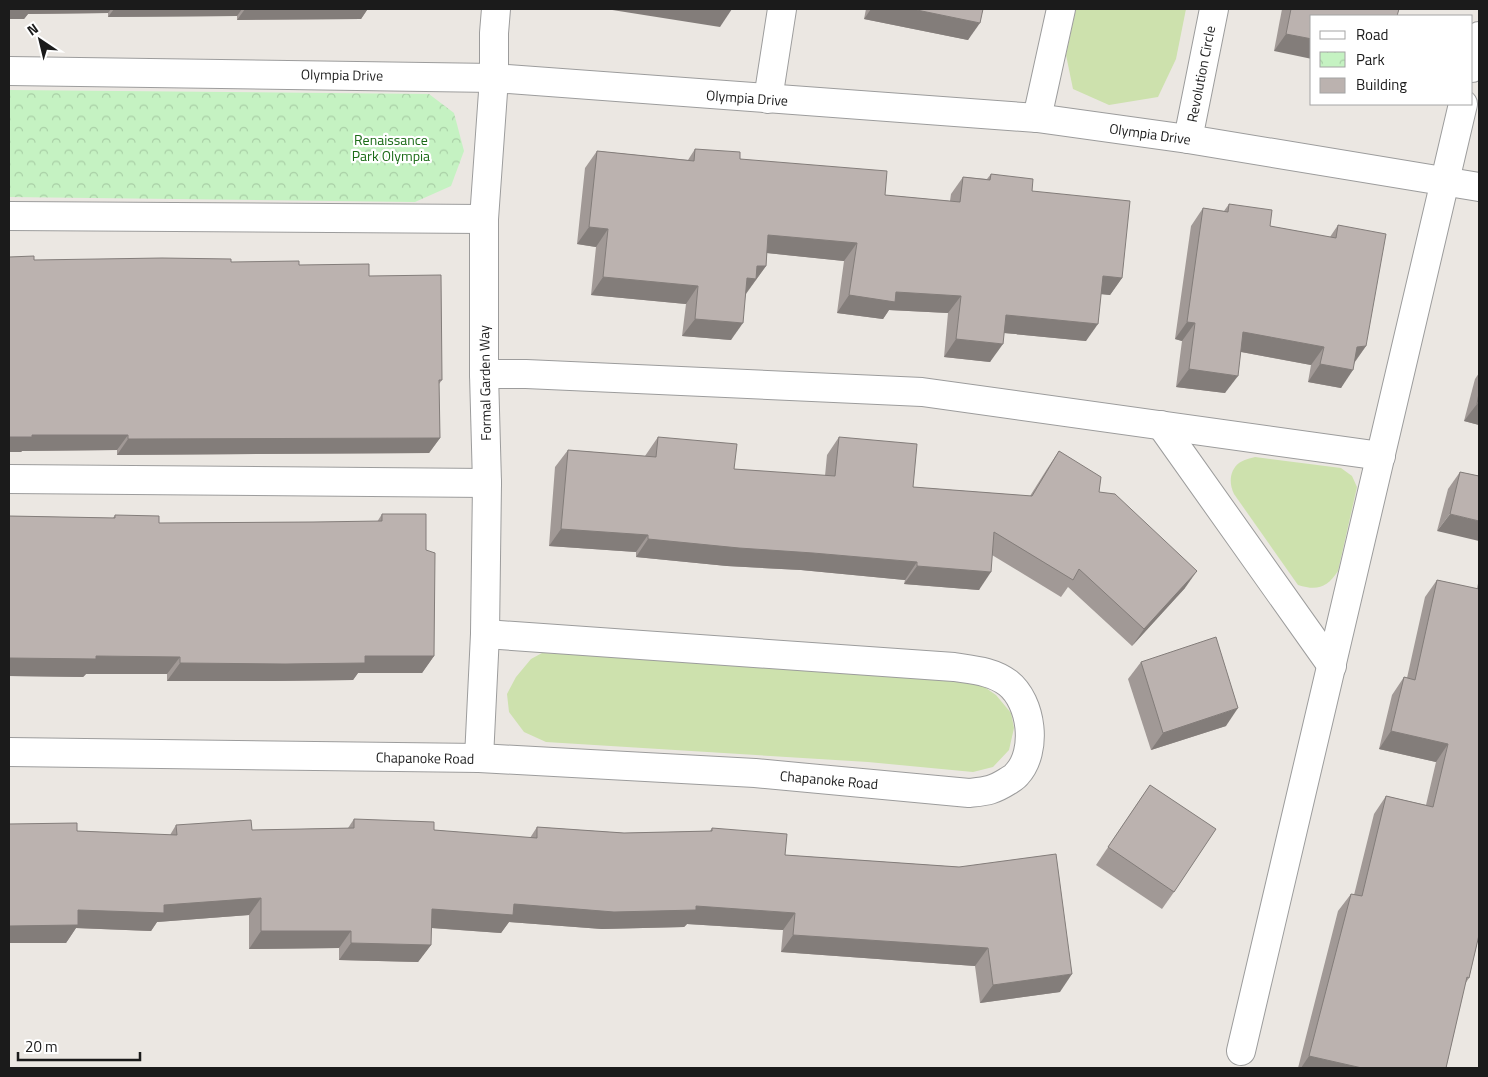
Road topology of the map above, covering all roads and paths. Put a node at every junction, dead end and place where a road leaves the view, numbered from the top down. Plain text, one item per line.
1 (496, 9) edge
2 (782, 9) edge
3 (1061, 9) edge
4 (1214, 9) edge
5 (1479, 36) edge
6 (1473, 63) edge
7 (9, 71) edge
8 (494, 78) junction
9 (768, 99) junction
10 (1463, 105) edge
11 (1037, 118) junction
12 (1188, 139) junction
13 (1445, 182) junction
14 (1479, 187) edge
15 (9, 216) edge
16 (484, 219) junction
17 (484, 374) junction
18 (1161, 425) junction
19 (1381, 456) junction
20 (9, 479) edge
21 (487, 483) junction
22 (485, 634) junction
23 (1332, 666) junction
24 (9, 752) edge
25 (479, 758) junction
26 (1241, 1050) dead end

1 - 8 street, Formal Garden Way
2 - 9 street
3 - 11 street
4 - 12 street, Revolution Circle
5 - 6 street
7 - 8 street, Olympia Drive
8 - 9 street, Olympia Drive
8 - 16 street, Formal Garden Way
9 - 11 street, Olympia Drive
10 - 13 street
11 - 12 street, Olympia Drive
12 - 13 street, Olympia Drive
13 - 14 street, Olympia Drive
13 - 19 street
15 - 16 street
16 - 17 street, Formal Garden Way
17 - 18 street
17 - 21 street, Formal Garden Way
18 - 19 street
18 - 23 street
19 - 23 street
20 - 21 street
21 - 22 street, Formal Garden Way
22 - 25 street, Formal Garden Way
22 - 25 street, Chapanoke Road
23 - 26 street
24 - 25 street, Chapanoke Road

